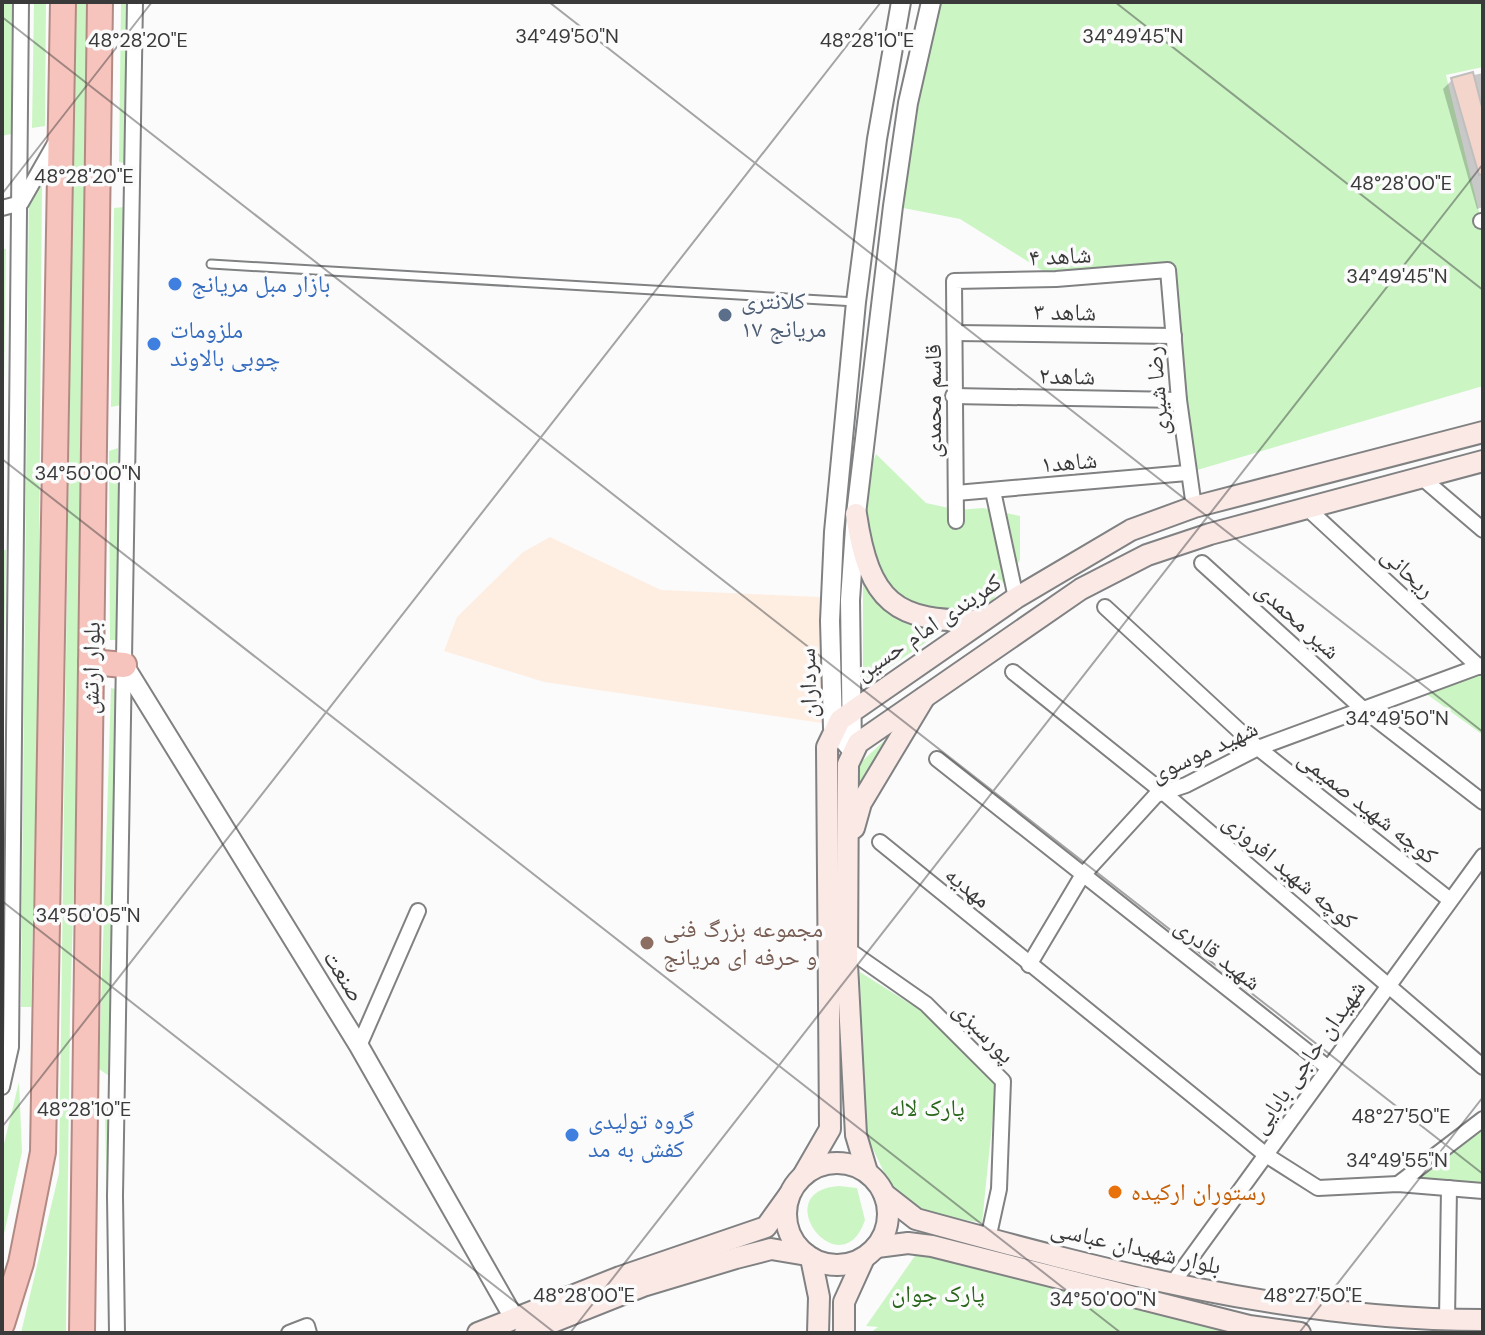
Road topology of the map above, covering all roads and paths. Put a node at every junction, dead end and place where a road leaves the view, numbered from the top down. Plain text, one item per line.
1 (21, 2) edge
2 (63, 2) edge
3 (100, 2) edge
4 (135, 2) edge
5 (901, 2) edge
6 (931, 2) edge
7 (61, 133) junction
8 (21, 203) junction
9 (2, 208) edge
10 (211, 264) dead end
11 (1168, 270) joint
12 (954, 281) joint
13 (856, 302) junction
14 (955, 333) junction
15 (1174, 336) junction
16 (953, 396) junction
17 (1179, 400) junction
18 (1483, 432) edge
19 (1483, 461) edge
20 (1187, 473) junction
21 (1421, 477) junction
22 (993, 491) junction
23 (956, 493) junction
24 (1194, 507) junction
25 (1308, 509) junction
26 (856, 514) junction
27 (956, 521) dead end
28 (1483, 530) edge
29 (1202, 563) dead end
30 (1016, 598) junction
31 (1105, 607) dead end
32 (983, 620) junction
33 (91, 662) junction
34 (124, 665) junction
35 (1481, 666) edge
36 (1013, 672) dead end
37 (930, 690) junction
38 (1364, 710) junction
39 (852, 711) junction
40 (833, 728) junction
41 (1258, 748) junction
42 (852, 750) junction
43 (937, 759) dead end
44 (1164, 793) junction
45 (1483, 802) edge
46 (880, 842) dead end
47 (845, 854) junction
48 (1483, 856) edge
49 (1082, 876) junction
50 (1450, 900) junction
51 (418, 911) dead end
52 (846, 948) junction
53 (1029, 965) junction
54 (1388, 983) junction
55 (359, 1046) junction
56 (1327, 1067) junction
57 (1483, 1067) edge
58 (2, 1087) edge
59 (1483, 1119) edge
60 (1266, 1155) junction
61 (867, 1172) junction
62 (804, 1174) junction
63 (1398, 1184) junction
64 (1449, 1188) junction
65 (1483, 1191) edge
66 (884, 1194) junction
67 (789, 1195) junction
68 (988, 1239) junction
69 (870, 1253) junction
70 (809, 1256) junction
71 (1172, 1284) junction
72 (1253, 1301) junction
73 (1447, 1320) junction
74 (1483, 1320) edge
75 (2, 1324) edge
76 (519, 1326) edge
77 (1248, 1329) edge
78 (82, 1333) edge
79 (117, 1333) edge
80 (289, 1333) edge
81 (309, 1333) edge
82 (478, 1333) edge
83 (818, 1333) edge
84 (844, 1333) edge
85 (1300, 1333) edge

1 - 8 street
2 - 7 highway, بلوار ارتش
3 - 33 highway, بلوار ارتش
4 - 34 street
5 - 13 street, سرداران
6 - 26 street, سرداران
7 - 8 street
7 - 75 highway, بلوار ارتش
8 - 9 street
8 - 58 street
10 - 13 lane
11 - 12 street, شاهد ۴
11 - 15 street, رضا شیری
12 - 14 street, قاسم محمدی
13 - 40 street, سرداران
14 - 15 street, شاهد ۳
14 - 16 street, قاسم محمدی
15 - 17 street, رضا شیری
16 - 17 street, شاهد۲
16 - 23 street, قاسم محمدی
17 - 20 street, رضا شیری
18 - 24 main road, کمربندی امام حسین
19 - 21 main road
20 - 22 street, شاهد۱
20 - 24 street, رضا شیری
21 - 25 main road
21 - 28 street
22 - 23 street, شاهد۱
22 - 30 street
23 - 27 street, قاسم محمدی
24 - 30 main road, کمربندی امام حسین
25 - 35 street, ریحانی
25 - 37 main road
26 - 32 main road
26 - 39 street, سرداران
29 - 38 street, شیر محمدی
30 - 32 main road, کمربندی امام حسین
31 - 41 street, کوچه شهید صمیمی
32 - 39 main road, کمربندی امام حسین
33 - 34 highway
33 - 78 highway, بلوار ارتش
34 - 55 street, صنعت
34 - 79 street
35 - 38 street, شهید موسوی
36 - 44 street, کوچه شهید افروزی
37 - 42 main road
37 - 47 main road
38 - 41 street, شهید موسوی
38 - 45 street, شیر محمدی
39 - 40 main road, کمربندی امام حسین
39 - 42 street, سرداران
40 - 42 street, سرداران
40 - 62 main road
41 - 44 street, شهید موسوی
41 - 50 street, کوچه شهید صمیمی
42 - 47 main road
43 - 49 street, شهید قادری
44 - 49 street, شهید موسوی
44 - 54 street, کوچه شهید افروزی
46 - 53 street, مهدیه
47 - 52 main road
48 - 50 street, شهیدان حاجی بابایی
49 - 53 street, شهید موسوی
49 - 56 street, شهید قادری
50 - 54 street, شهیدان حاجی بابایی
51 - 55 street
52 - 61 main road
52 - 68 street, پورسبزی
53 - 60 street
54 - 56 street, شهیدان حاجی بابایی
54 - 57 street, کوچه شهید افروزی
55 - 76 street, صنعت
56 - 60 street, شهیدان حاجی بابایی
59 - 63 street
60 - 63 street
60 - 71 street, شهیدان حاجی بابایی
61 - 62 main road
61 - 66 main road
62 - 67 main road
63 - 64 street
64 - 65 street
64 - 73 street
66 - 68 main road, بلوار شهیدان عباسی
66 - 69 main road
67 - 70 main road
67 - 76 main road
68 - 71 main road, بلوار شهیدان عباسی
69 - 70 main road
69 - 77 main road, بلوار شهیدان عباسی
69 - 84 main road
70 - 76 main road
70 - 83 main road
71 - 72 main road, بلوار شهیدان عباسی
72 - 73 main road, بلوار شهیدان عباسی
72 - 77 main road
73 - 74 main road, بلوار شهیدان عباسی
76 - 82 main road
77 - 85 main road, بلوار شهیدان عباسی
80 - 81 street

